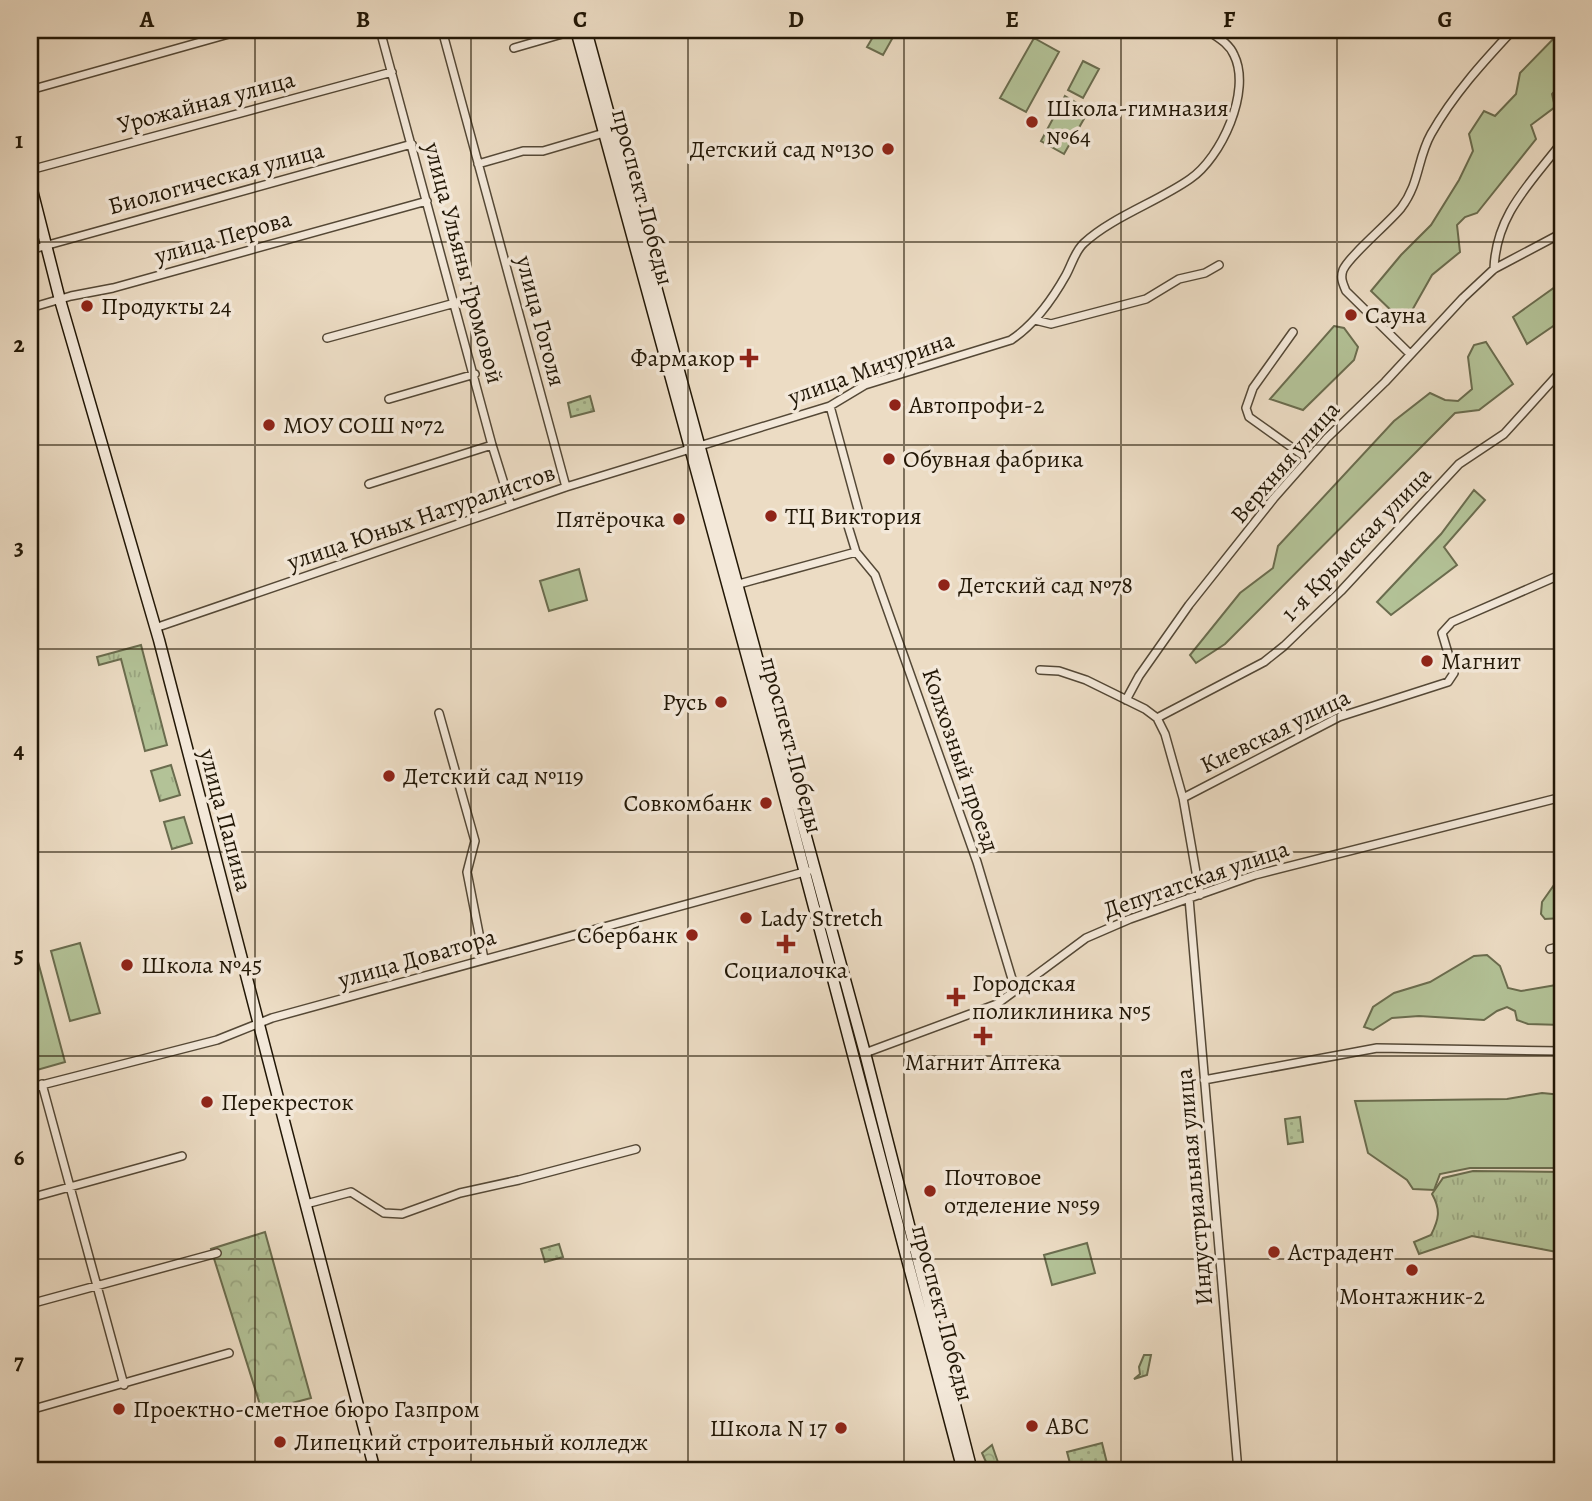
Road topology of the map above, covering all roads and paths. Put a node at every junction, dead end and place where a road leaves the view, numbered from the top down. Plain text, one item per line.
1 (243, 30) edge
2 (380, 30) edge
3 (442, 30) edge
4 (576, 30) edge
5 (586, 30) edge
6 (1207, 30) edge
7 (1513, 30) edge
8 (514, 48) dead end
9 (392, 72) junction
10 (30, 90) edge
11 (604, 133) junction
12 (1562, 142) edge
13 (412, 144) junction
14 (478, 164) junction
15 (30, 170) edge
16 (30, 182) edge
17 (427, 201) junction
18 (1562, 233) edge
19 (46, 245) junction
20 (30, 250) edge
21 (1219, 265) dead end
22 (1494, 269) junction
23 (60, 300) junction
24 (455, 303) junction
25 (30, 308) edge
26 (1035, 320) junction
27 (1293, 332) dead end
28 (327, 338) dead end
29 (1410, 355) junction
30 (1562, 370) edge
31 (475, 374) junction
32 (388, 399) dead end
33 (830, 406) junction
34 (492, 445) junction
35 (695, 447) junction
36 (1308, 458) junction
37 (369, 484) dead end
38 (566, 487) junction
39 (511, 506) junction
40 (856, 552) junction
41 (1562, 574) edge
42 (739, 584) junction
43 (155, 628) junction
44 (1040, 670) dead end
45 (1126, 700) junction
46 (439, 713) dead end
47 (1157, 718) junction
48 (1562, 797) edge
49 (1182, 798) junction
50 (816, 869) junction
51 (804, 872) junction
52 (1200, 894) junction
53 (1189, 898) junction
54 (1562, 946) edge
55 (1550, 950) dead end
56 (484, 959) junction
57 (1016, 989) junction
58 (259, 1022) junction
59 (1562, 1051) edge
60 (866, 1053) junction
61 (1204, 1080) junction
62 (42, 1084) junction
63 (30, 1088) edge
64 (636, 1149) dead end
65 (182, 1156) dead end
66 (70, 1186) junction
67 (30, 1198) edge
68 (306, 1204) junction
69 (218, 1252) dead end
70 (97, 1285) junction
71 (30, 1304) edge
72 (229, 1353) dead end
73 (124, 1385) junction
74 (30, 1410) edge
75 (375, 1471) edge
76 (963, 1471) edge
77 (972, 1471) edge
78 (1238, 1471) edge

1 - 10 street
2 - 9 street, улица Ульяны Громовой
3 - 14 street, улица Гоголя
4 - 8 street
4 - 11 main road, проспект Победы
5 - 35 main road, проспект Победы
6 - 26 street, улица Мичурина
7 - 29 street
9 - 13 street, улица Ульяны Громовой
9 - 15 street, Урожайная улица
11 - 14 street
11 - 35 main road, проспект Победы
12 - 22 street
13 - 17 street, улица Ульяны Громовой
13 - 19 street, Биологическая улица
14 - 38 street, улица Гоголя
16 - 19 main road, улица Папина
17 - 23 street, улица Перова
17 - 24 street, улица Ульяны Громовой
18 - 22 street, Верхняя улица
19 - 20 street, Биологическая улица
19 - 23 main road, улица Папина
21 - 26 street
22 - 29 street, Верхняя улица
23 - 25 street, улица Перова
23 - 43 main road, улица Папина
24 - 28 street
24 - 31 street, улица Ульяны Громовой
26 - 33 street, улица Мичурина
27 - 36 street
29 - 36 street, Верхняя улица
30 - 47 street, 1-я Крымская улица
31 - 32 street
31 - 34 street, улица Ульяны Громовой
33 - 35 street, улица Мичурина
33 - 40 street
34 - 37 street
34 - 39 street, улица Ульяны Громовой
35 - 38 street, улица Юных Натуралистов
35 - 42 main road, проспект Победы
35 - 51 main road, проспект Победы
36 - 45 street, Верхняя улица
38 - 39 street, улица Юных Натуралистов
39 - 43 street, улица Юных Натуралистов
40 - 42 street
40 - 57 street, Колхозный проезд
41 - 49 street, Киевская улица
42 - 50 main road, проспект Победы
43 - 58 main road, улица Папина
44 - 45 street
45 - 47 street
46 - 56 street
47 - 49 street
48 - 52 street, Депутатская улица
49 - 52 street
50 - 51 street, улица Доватора
50 - 60 main road, проспект Победы
51 - 56 street, улица Доватора
51 - 76 main road, проспект Победы
52 - 53 street, Депутатская улица
53 - 57 street, Депутатская улица
53 - 61 street, Индустриальная улица
54 - 55 street
56 - 58 street, улица Доватора
57 - 60 street, Депутатская улица
58 - 62 street, улица Доватора
58 - 68 main road, улица Папина
59 - 61 street
60 - 77 main road, проспект Победы
61 - 78 street, Индустриальная улица
62 - 63 street, улица Доватора
62 - 66 street
64 - 68 street
65 - 66 street
66 - 67 street
66 - 70 street
68 - 75 main road, улица Папина
69 - 70 street
70 - 71 street
70 - 73 street
72 - 73 street
73 - 74 street

